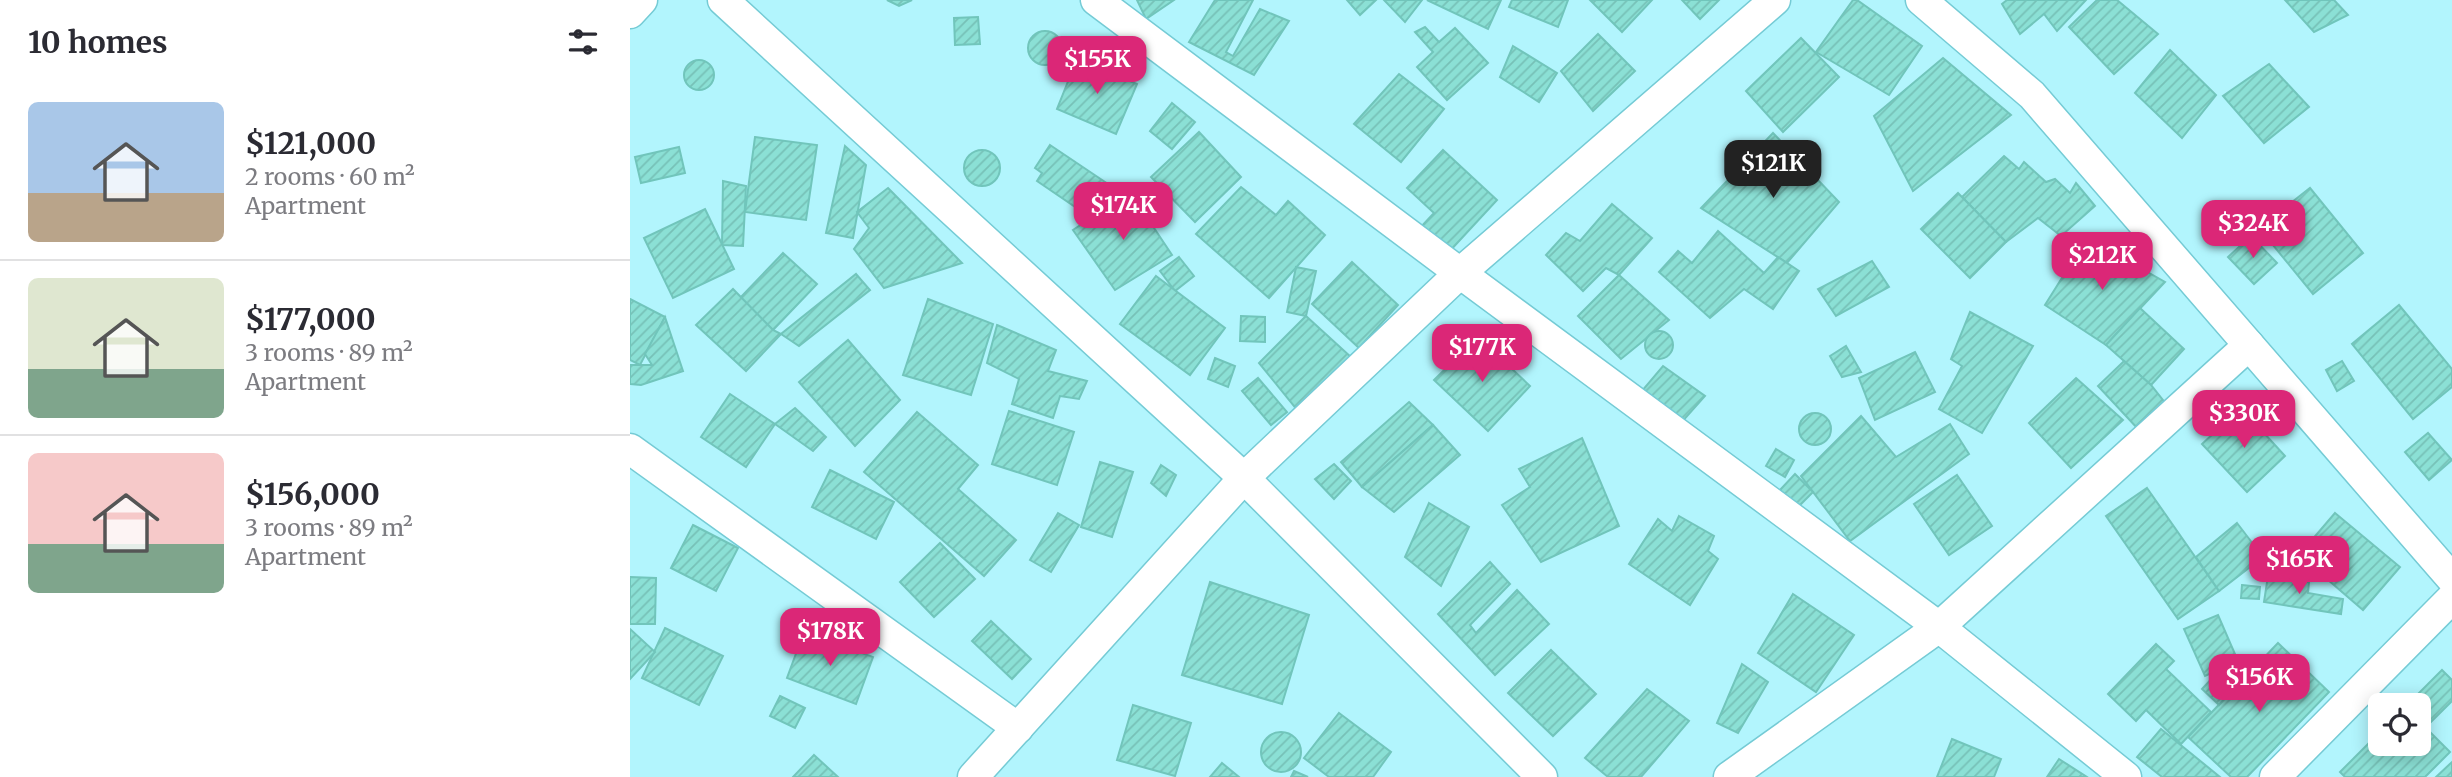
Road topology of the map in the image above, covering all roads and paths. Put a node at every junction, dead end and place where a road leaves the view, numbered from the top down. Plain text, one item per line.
1 (642, 0) edge
2 (723, 0) edge
3 (1096, 0) edge
4 (1775, 0) edge
5 (1921, 0) edge
6 (630, 13) edge
7 (1460, 274) junction
8 (2249, 345) junction
9 (630, 449) edge
10 (1244, 478) junction
11 (2452, 579) edge
12 (2452, 598) edge
13 (1939, 627) junction
14 (1018, 728) junction
15 (973, 777) edge
16 (1542, 777) edge
17 (1729, 777) edge
18 (2126, 777) edge
19 (2275, 777) edge

1 - 6 street
2 - 10 street
3 - 7 street
4 - 7 street
5 - 8 street
7 - 10 street
7 - 13 street
8 - 11 street
8 - 13 street
9 - 14 street
10 - 14 street
10 - 16 street
12 - 19 street
13 - 17 street
13 - 18 street
14 - 15 street

